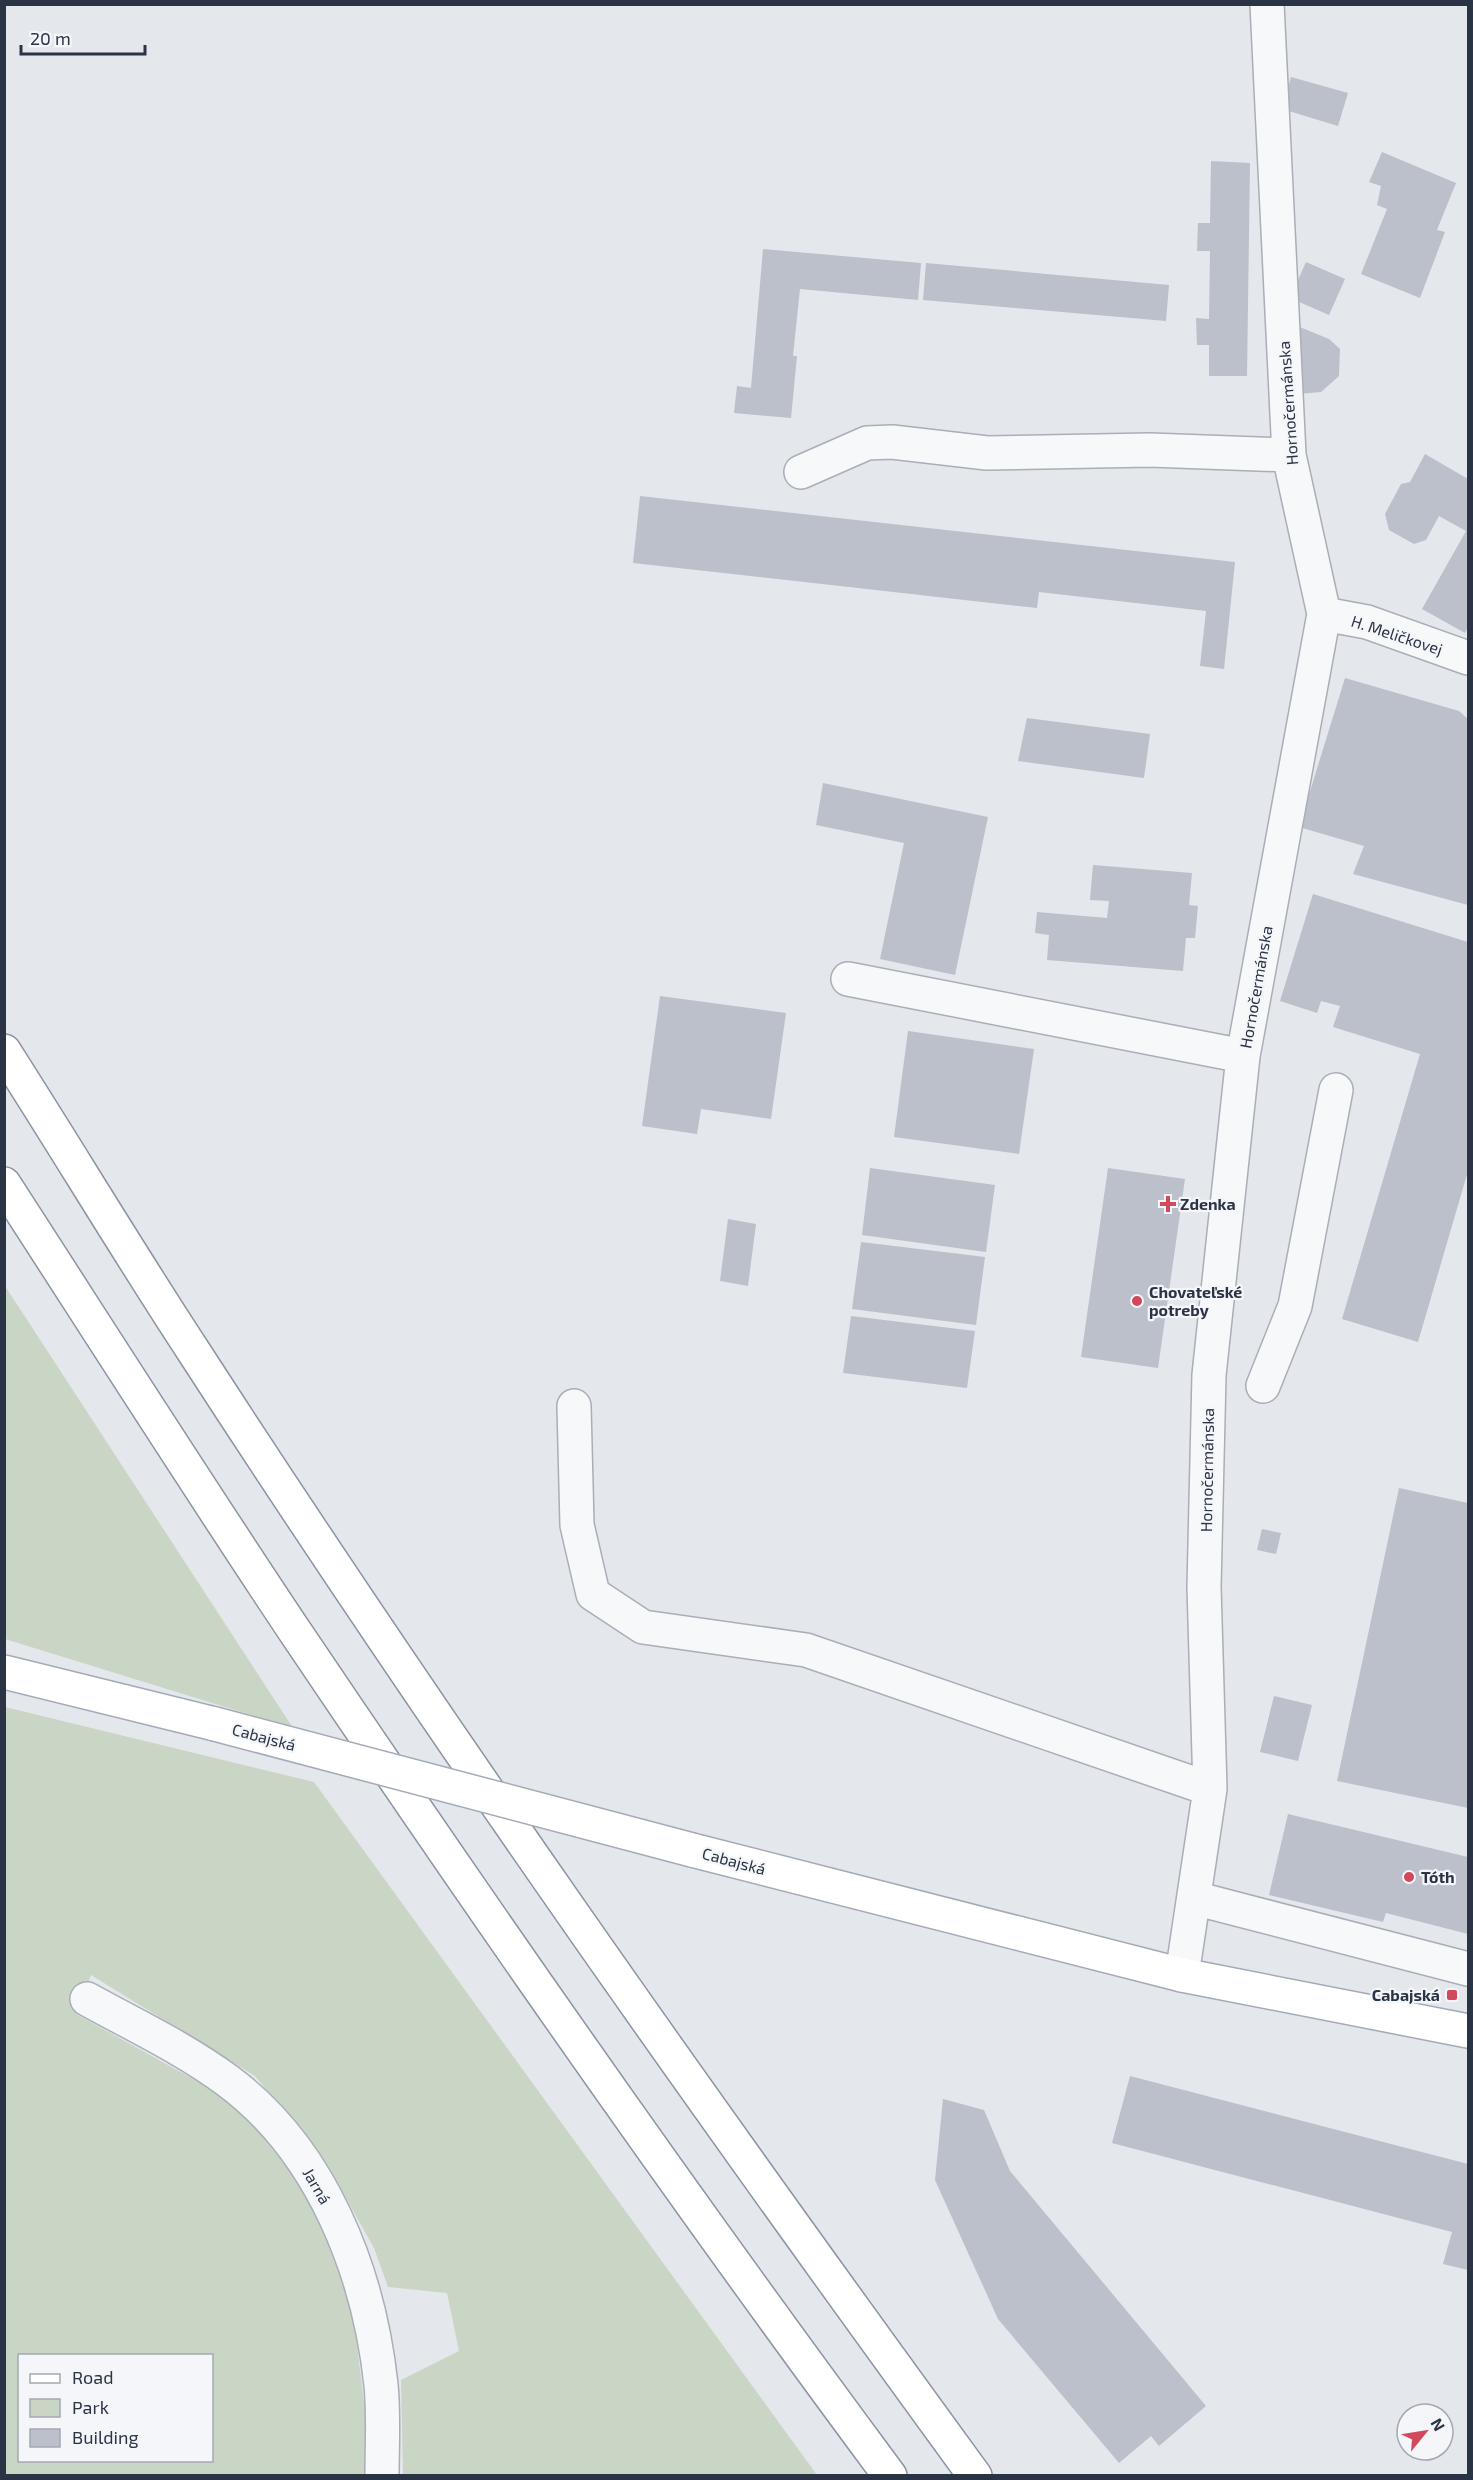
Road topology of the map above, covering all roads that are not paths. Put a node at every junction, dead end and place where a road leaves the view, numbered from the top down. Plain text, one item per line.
1 (1267, 4) edge
2 (1289, 455) junction
3 (801, 472) dead end
4 (1324, 614) junction
5 (1468, 658) edge
6 (848, 979) dead end
7 (4, 1051) edge
8 (1244, 1056) junction
9 (1336, 1090) dead end
10 (4, 1184) edge
11 (1263, 1386) dead end
12 (574, 1406) dead end
13 (4, 1672) edge
14 (1210, 1789) junction
15 (1194, 1898) junction
16 (1468, 1969) edge
17 (1182, 1975) junction
18 (87, 1999) dead end
19 (1468, 2031) edge
20 (382, 2475) edge
21 (890, 2475) edge
22 (975, 2475) edge

1 - 2 street, Hornočermánska
2 - 3 street
2 - 4 street, Hornočermánska
4 - 5 street, H. Meličkovej
4 - 8 street, Hornočermánska
6 - 8 street
7 - 22 main road
8 - 14 street, Hornočermánska
9 - 11 street
10 - 21 main road
12 - 14 street
13 - 17 main road, Cabajská, bridge
14 - 15 street, Hornočermánska
15 - 16 street
15 - 17 street, Hornočermánska
17 - 19 main road, Cabajská
18 - 20 street, Jarná

